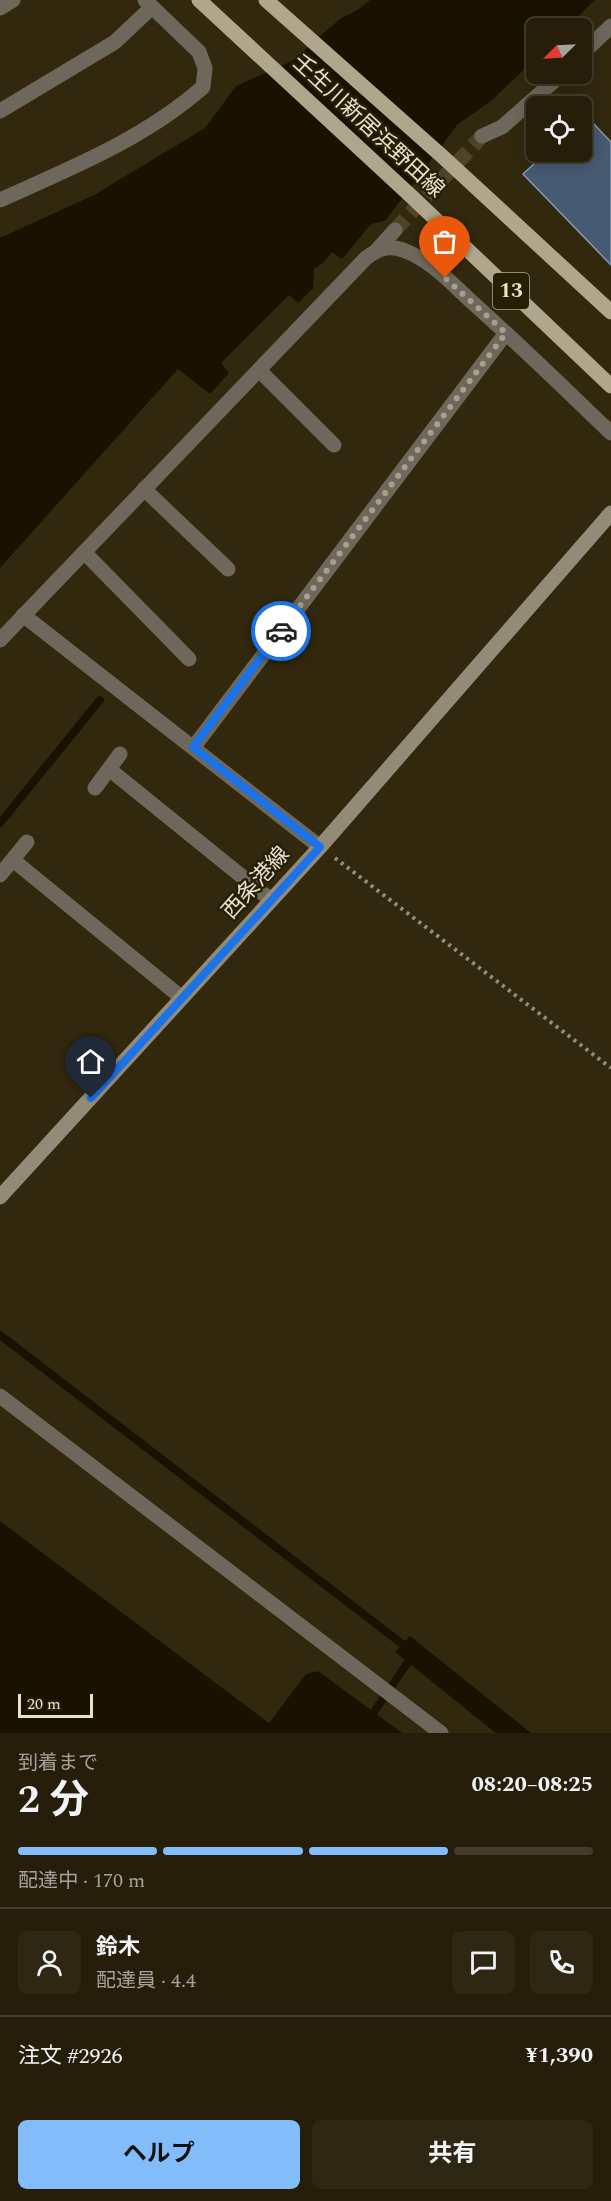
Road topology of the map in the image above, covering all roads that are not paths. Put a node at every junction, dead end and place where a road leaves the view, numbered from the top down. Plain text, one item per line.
1 (13, 0) edge
2 (199, 0) edge
3 (266, 0) edge
4 (149, 3) edge
5 (0, 8) edge
6 (611, 26) edge
7 (592, 44) edge
8 (551, 84) edge
9 (0, 111) edge
10 (482, 136) tunnel mouth
11 (0, 200) edge
12 (395, 230) tunnel mouth
13 (377, 250) junction
14 (611, 312) edge
15 (506, 333) junction
16 (259, 370) junction
17 (611, 386) edge
18 (611, 433) edge
19 (334, 445) dead end
20 (144, 489) junction
21 (611, 513) edge
22 (84, 552) junction
23 (228, 569) dead end
24 (23, 615) junction
25 (0, 640) edge
26 (189, 659) dead end
27 (193, 747) junction
28 (120, 754) dead end
29 (109, 769) junction
30 (95, 788) dead end
31 (27, 842) dead end
32 (320, 847) junction
33 (13, 860) junction
34 (0, 875) edge
35 (271, 900) junction
36 (182, 998) junction
37 (0, 1197) edge
38 (0, 1396) edge
39 (441, 1733) edge

1 - 5 street
2 - 17 main road, 壬生川新居浜野田線 / 13
3 - 14 main road, 壬生川新居浜野田線 / 13
4 - 9 street
4 - 11 street
6 - 7 street
8 - 10 street
12 - 13 street
13 - 15 street
13 - 16 street
15 - 18 street
15 - 27 street
16 - 19 street
16 - 20 street
20 - 22 street
20 - 23 street
21 - 32 main road, 西条港線
22 - 24 street
22 - 26 street
24 - 25 street
24 - 27 street
27 - 32 street
28 - 29 street
29 - 30 street
29 - 35 street
31 - 33 street
32 - 35 main road, 西条港線
33 - 34 street
33 - 36 street
35 - 36 main road, 西条港線
36 - 37 main road, 西条港線
38 - 39 street

